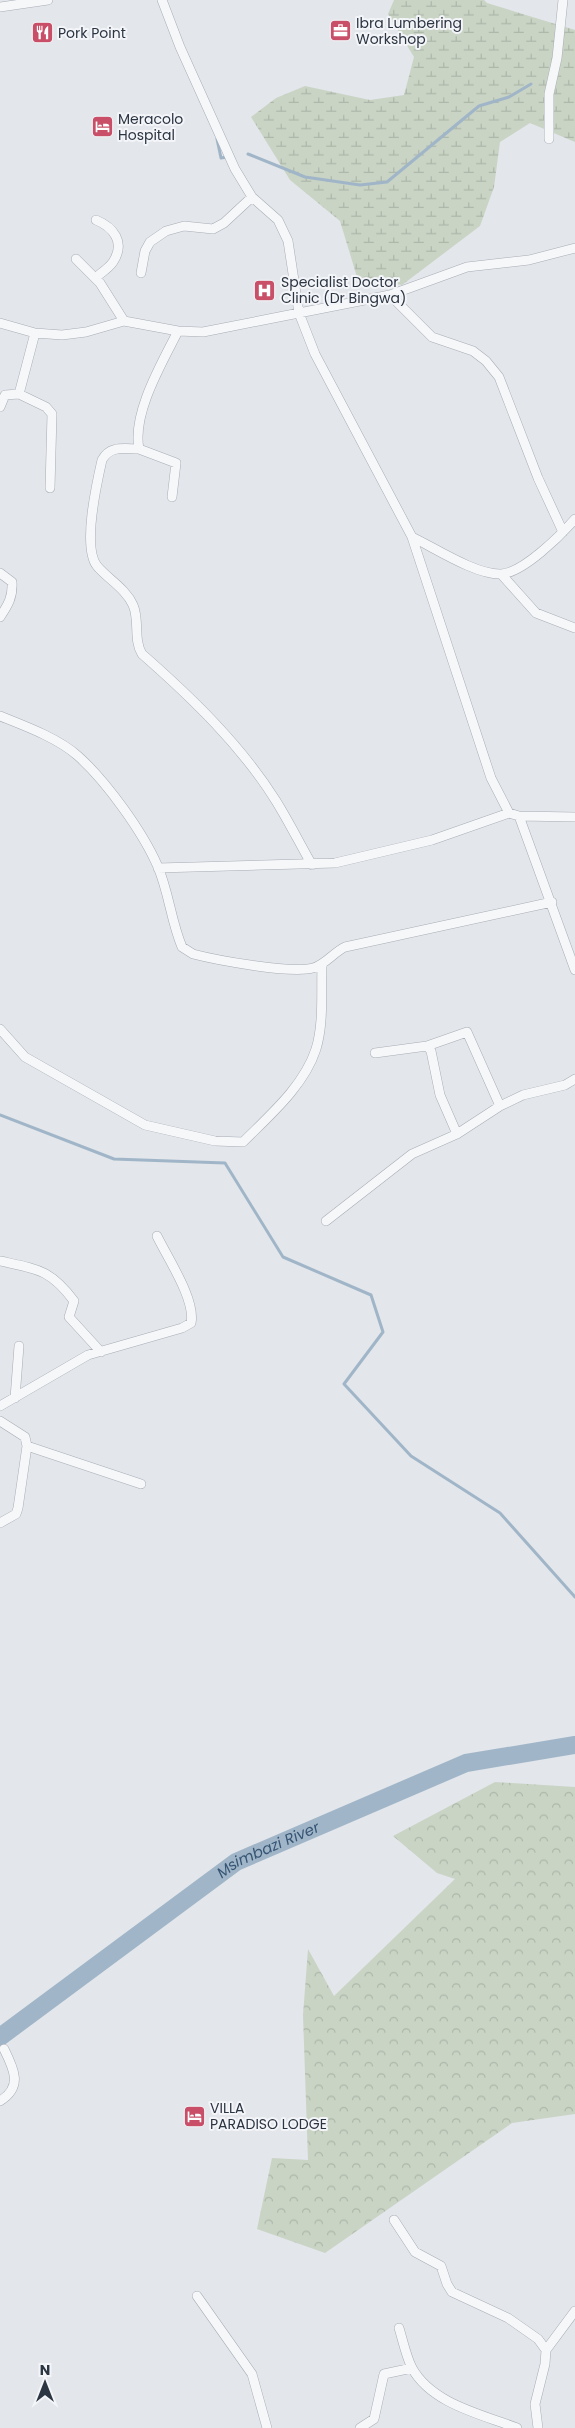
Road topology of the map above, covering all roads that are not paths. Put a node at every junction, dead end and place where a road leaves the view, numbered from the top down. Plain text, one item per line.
1 (48, 0) edge
2 (162, 0) edge
3 (564, 0) edge
4 (0, 7) edge
5 (549, 140) dead end
6 (252, 197) junction
7 (96, 220) dead end
8 (575, 248) edge
9 (76, 259) dead end
10 (141, 273) dead end
11 (96, 278) junction
12 (390, 295) junction
13 (299, 313) junction
14 (124, 321) junction
15 (0, 323) edge
16 (178, 331) junction
17 (35, 333) junction
18 (19, 394) junction
19 (0, 407) edge
20 (139, 449) junction
21 (50, 488) dead end
22 (172, 497) dead end
23 (575, 519) edge
24 (563, 532) junction
25 (412, 537) junction
26 (0, 573) edge
27 (501, 574) junction
28 (0, 617) edge
29 (575, 628) edge
30 (0, 716) edge
31 (509, 813) junction
32 (519, 816) junction
33 (575, 817) edge
34 (312, 865) junction
35 (158, 868) junction
36 (552, 902) junction
37 (322, 965) junction
38 (575, 970) edge
39 (0, 1029) edge
40 (427, 1046) junction
41 (375, 1052) dead end
42 (575, 1079) edge
43 (500, 1106) junction
44 (458, 1134) junction
45 (326, 1221) dead end
46 (156, 1236) dead end
47 (0, 1260) edge
48 (19, 1346) dead end
49 (101, 1352) junction
50 (15, 1398) junction
51 (0, 1406) edge
52 (0, 1421) edge
53 (27, 1446) junction
54 (141, 1484) dead end
55 (0, 1522) edge
56 (4, 2049) dead end
57 (0, 2100) edge
58 (394, 2220) dead end
59 (197, 2296) dead end
60 (575, 2311) edge
61 (399, 2328) dead end
62 (546, 2350) junction
63 (412, 2368) junction
64 (267, 2428) edge
65 (360, 2428) edge
66 (517, 2428) edge
67 (538, 2428) edge

1 - 4 street
2 - 6 street
3 - 5 street
6 - 10 street
6 - 13 street
7 - 11 street
8 - 12 street
9 - 11 street
11 - 14 street
12 - 13 street
12 - 24 street
13 - 16 street
13 - 25 street
14 - 16 street
14 - 17 street
15 - 17 street
16 - 20 street
17 - 18 street
18 - 19 street
18 - 21 street
20 - 22 street
20 - 34 street
23 - 24 street
24 - 27 street
25 - 27 street
25 - 31 street
26 - 28 street
27 - 29 street
30 - 35 street
31 - 32 street
31 - 34 street
32 - 33 street
32 - 36 street
34 - 35 street
35 - 37 street
36 - 37 street
36 - 38 street
37 - 39 street
40 - 41 street
40 - 43 street
40 - 44 street
42 - 43 street
43 - 44 street
44 - 45 street
46 - 49 street
47 - 49 street
48 - 50 street
49 - 50 street
50 - 51 street
52 - 53 street
53 - 54 street
53 - 55 street
56 - 57 street
58 - 62 street
59 - 64 street
60 - 62 street
61 - 63 street
62 - 67 street
63 - 65 street
63 - 66 street

